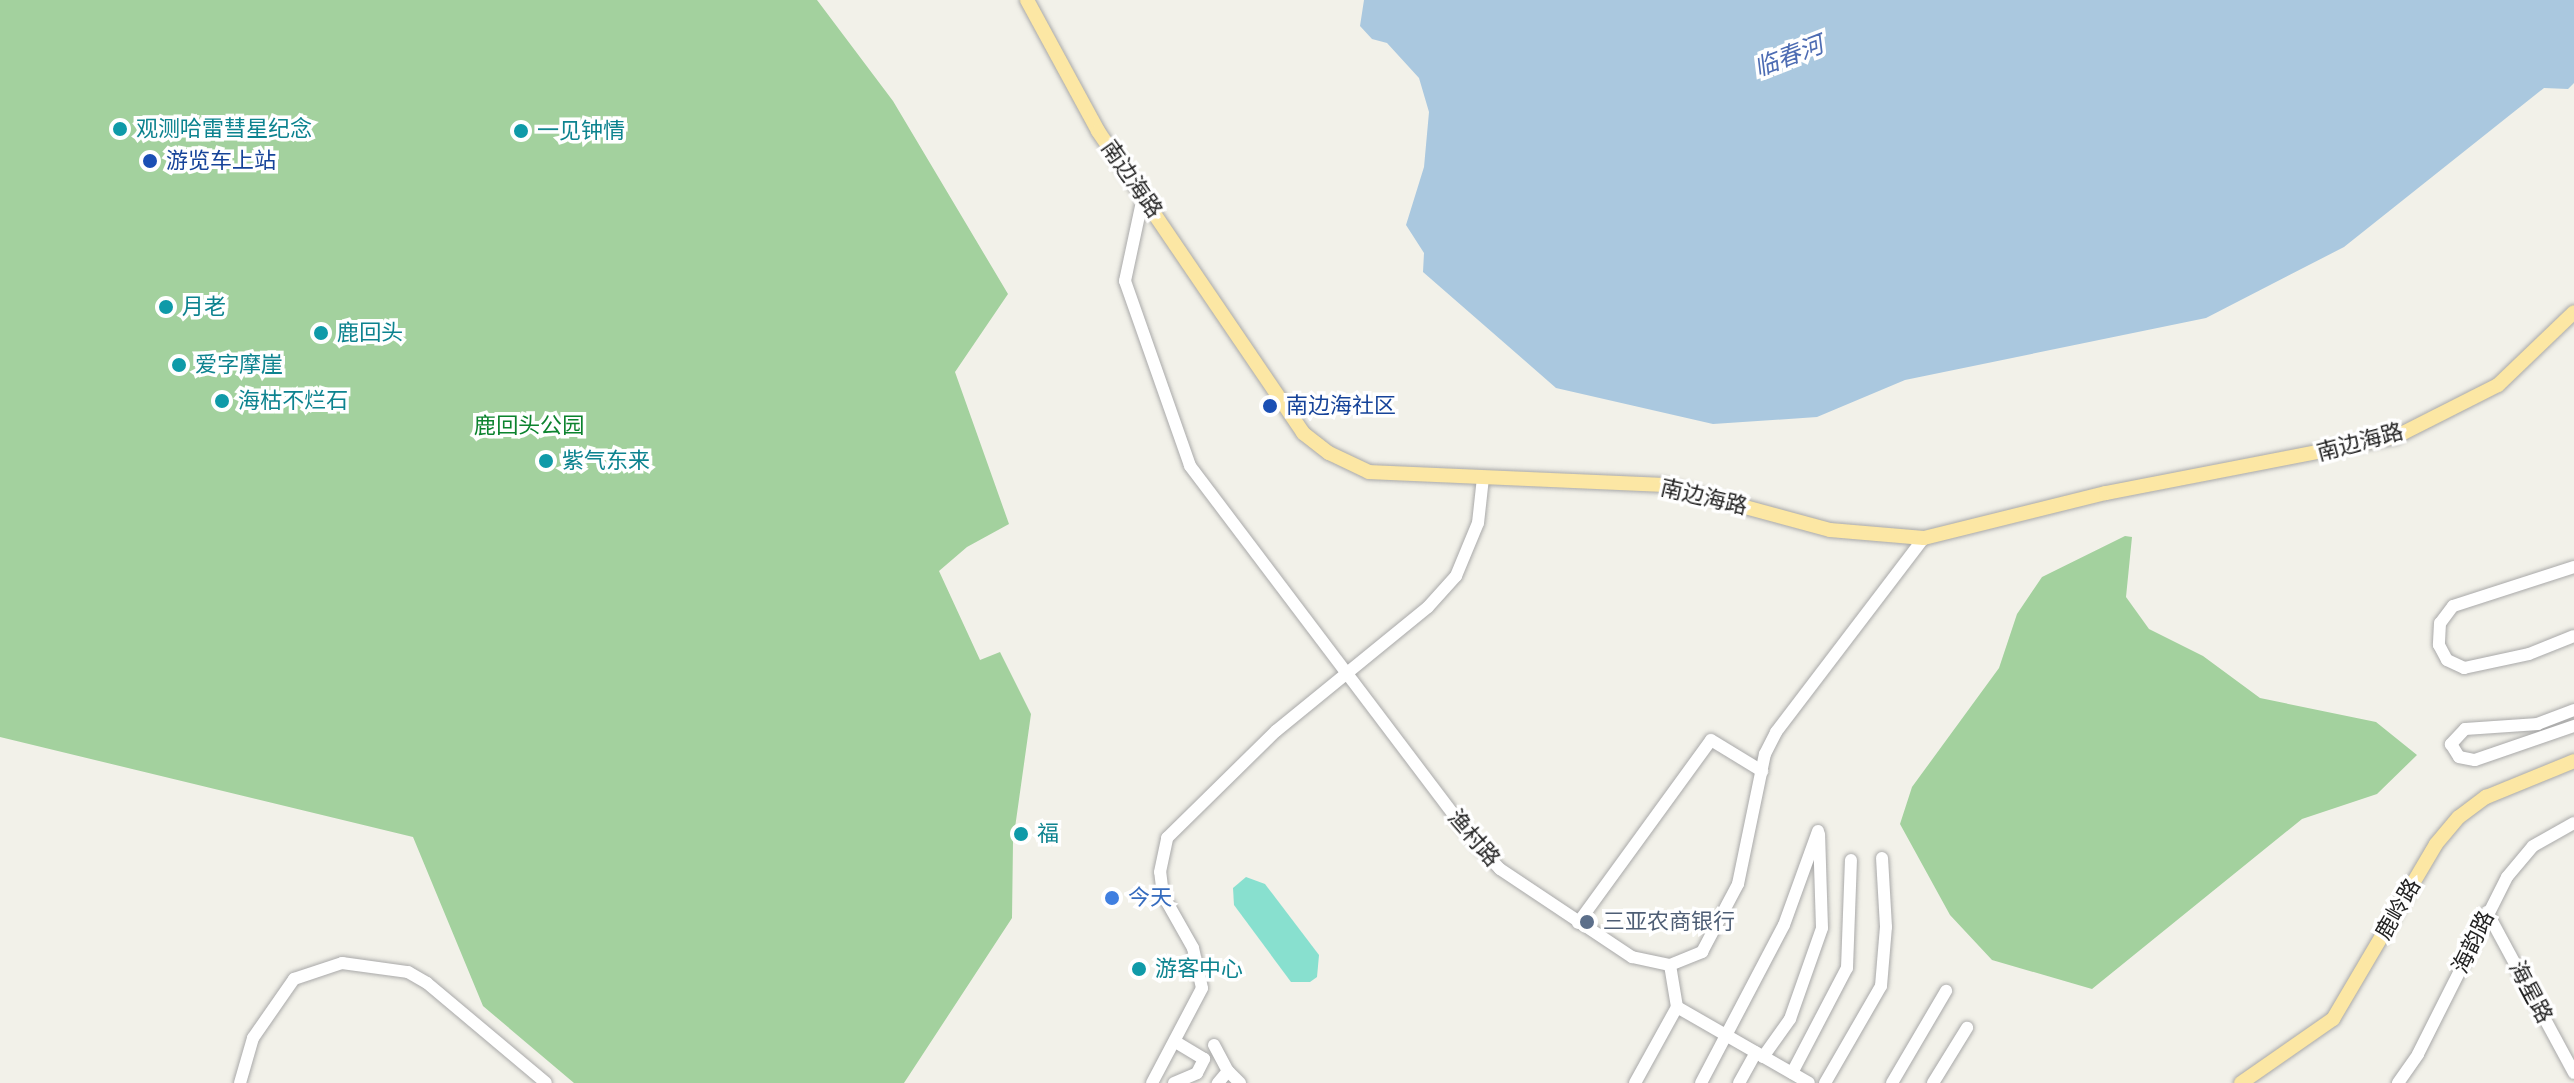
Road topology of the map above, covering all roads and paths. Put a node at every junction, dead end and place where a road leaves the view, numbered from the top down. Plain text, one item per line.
1 (1027, 0) edge
2 (1143, 197) junction
3 (2574, 312) edge
4 (1483, 478) junction
5 (1924, 538) junction
6 (2574, 567) edge
7 (2574, 636) edge
8 (1344, 673) junction
9 (2574, 710) edge
10 (2574, 726) edge
11 (2574, 761) edge
12 (1762, 771) junction
13 (2574, 823) edge
14 (1882, 858) dead end
15 (1851, 860) dead end
16 (2487, 912) junction
17 (1578, 923) junction
18 (1670, 965) junction
19 (1946, 991) dead end
20 (1677, 1007) junction
21 (1967, 1028) dead end
22 (1728, 1036) junction
23 (1176, 1042) junction
24 (1214, 1045) dead end
25 (1760, 1054) junction
26 (1228, 1071) junction
27 (1790, 1072) junction
28 (2574, 1073) edge
29 (240, 1083) edge
30 (546, 1083) edge
31 (1152, 1083) edge
32 (1174, 1083) edge
33 (1218, 1083) edge
34 (1240, 1083) edge
35 (1635, 1083) edge
36 (1701, 1083) edge
37 (1739, 1083) edge
38 (1780, 1083) edge
39 (1809, 1083) edge
40 (1825, 1083) edge
41 (1892, 1083) edge
42 (1933, 1083) edge
43 (2241, 1083) edge
44 (2398, 1083) edge

1 - 2 main road, 南边海路
2 - 4 main road, 南边海路
2 - 8 street, 渔村路
3 - 5 main road, 南边海路
4 - 5 main road, 南边海路
4 - 8 street
5 - 12 street
6 - 7 street
8 - 17 street, 渔村路
8 - 23 street
9 - 10 street
11 - 43 main road, 鹿岭路
12 - 17 street
12 - 18 street
13 - 16 street, 海韵路
14 - 40 street
15 - 27 street
16 - 28 street, 海星路
16 - 44 street, 海韵路
17 - 18 street, 渔村路
18 - 20 street
19 - 41 street
20 - 22 street
20 - 35 street
21 - 42 street
22 - 25 street
22 - 25 street
22 - 36 street
23 - 31 street
23 - 32 street
24 - 26 street
25 - 27 street
25 - 37 street
26 - 33 street
26 - 34 street
27 - 38 street
27 - 39 street
29 - 30 street

